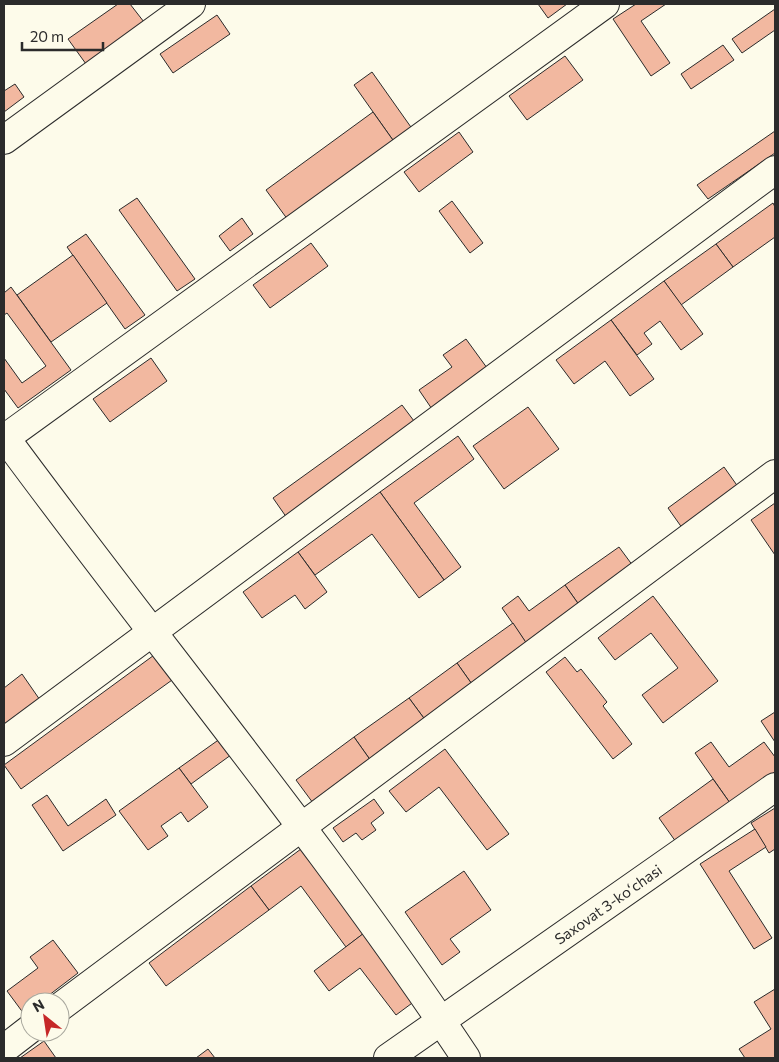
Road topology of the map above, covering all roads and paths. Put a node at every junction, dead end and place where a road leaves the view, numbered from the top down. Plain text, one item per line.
1 (191, 4) edge
2 (606, 4) edge
3 (4, 140) edge
4 (775, 170) edge
5 (4, 438) edge
6 (775, 474) edge
7 (153, 631) junction
8 (4, 742) edge
9 (775, 787) edge
10 (302, 826) junction
11 (70, 1000) edge
12 (441, 1020) junction
13 (20, 1037) edge
14 (4, 1049) edge
15 (388, 1058) edge
16 (466, 1058) edge

1 - 3 street
2 - 5 street
4 - 7 street
5 - 7 street
6 - 10 street
7 - 8 street
7 - 10 street
9 - 12 street, Saxovat 3-koʻchasi
10 - 11 street
10 - 12 street
12 - 15 street, Saxovat 3-koʻchasi
12 - 16 street
13 - 14 street

